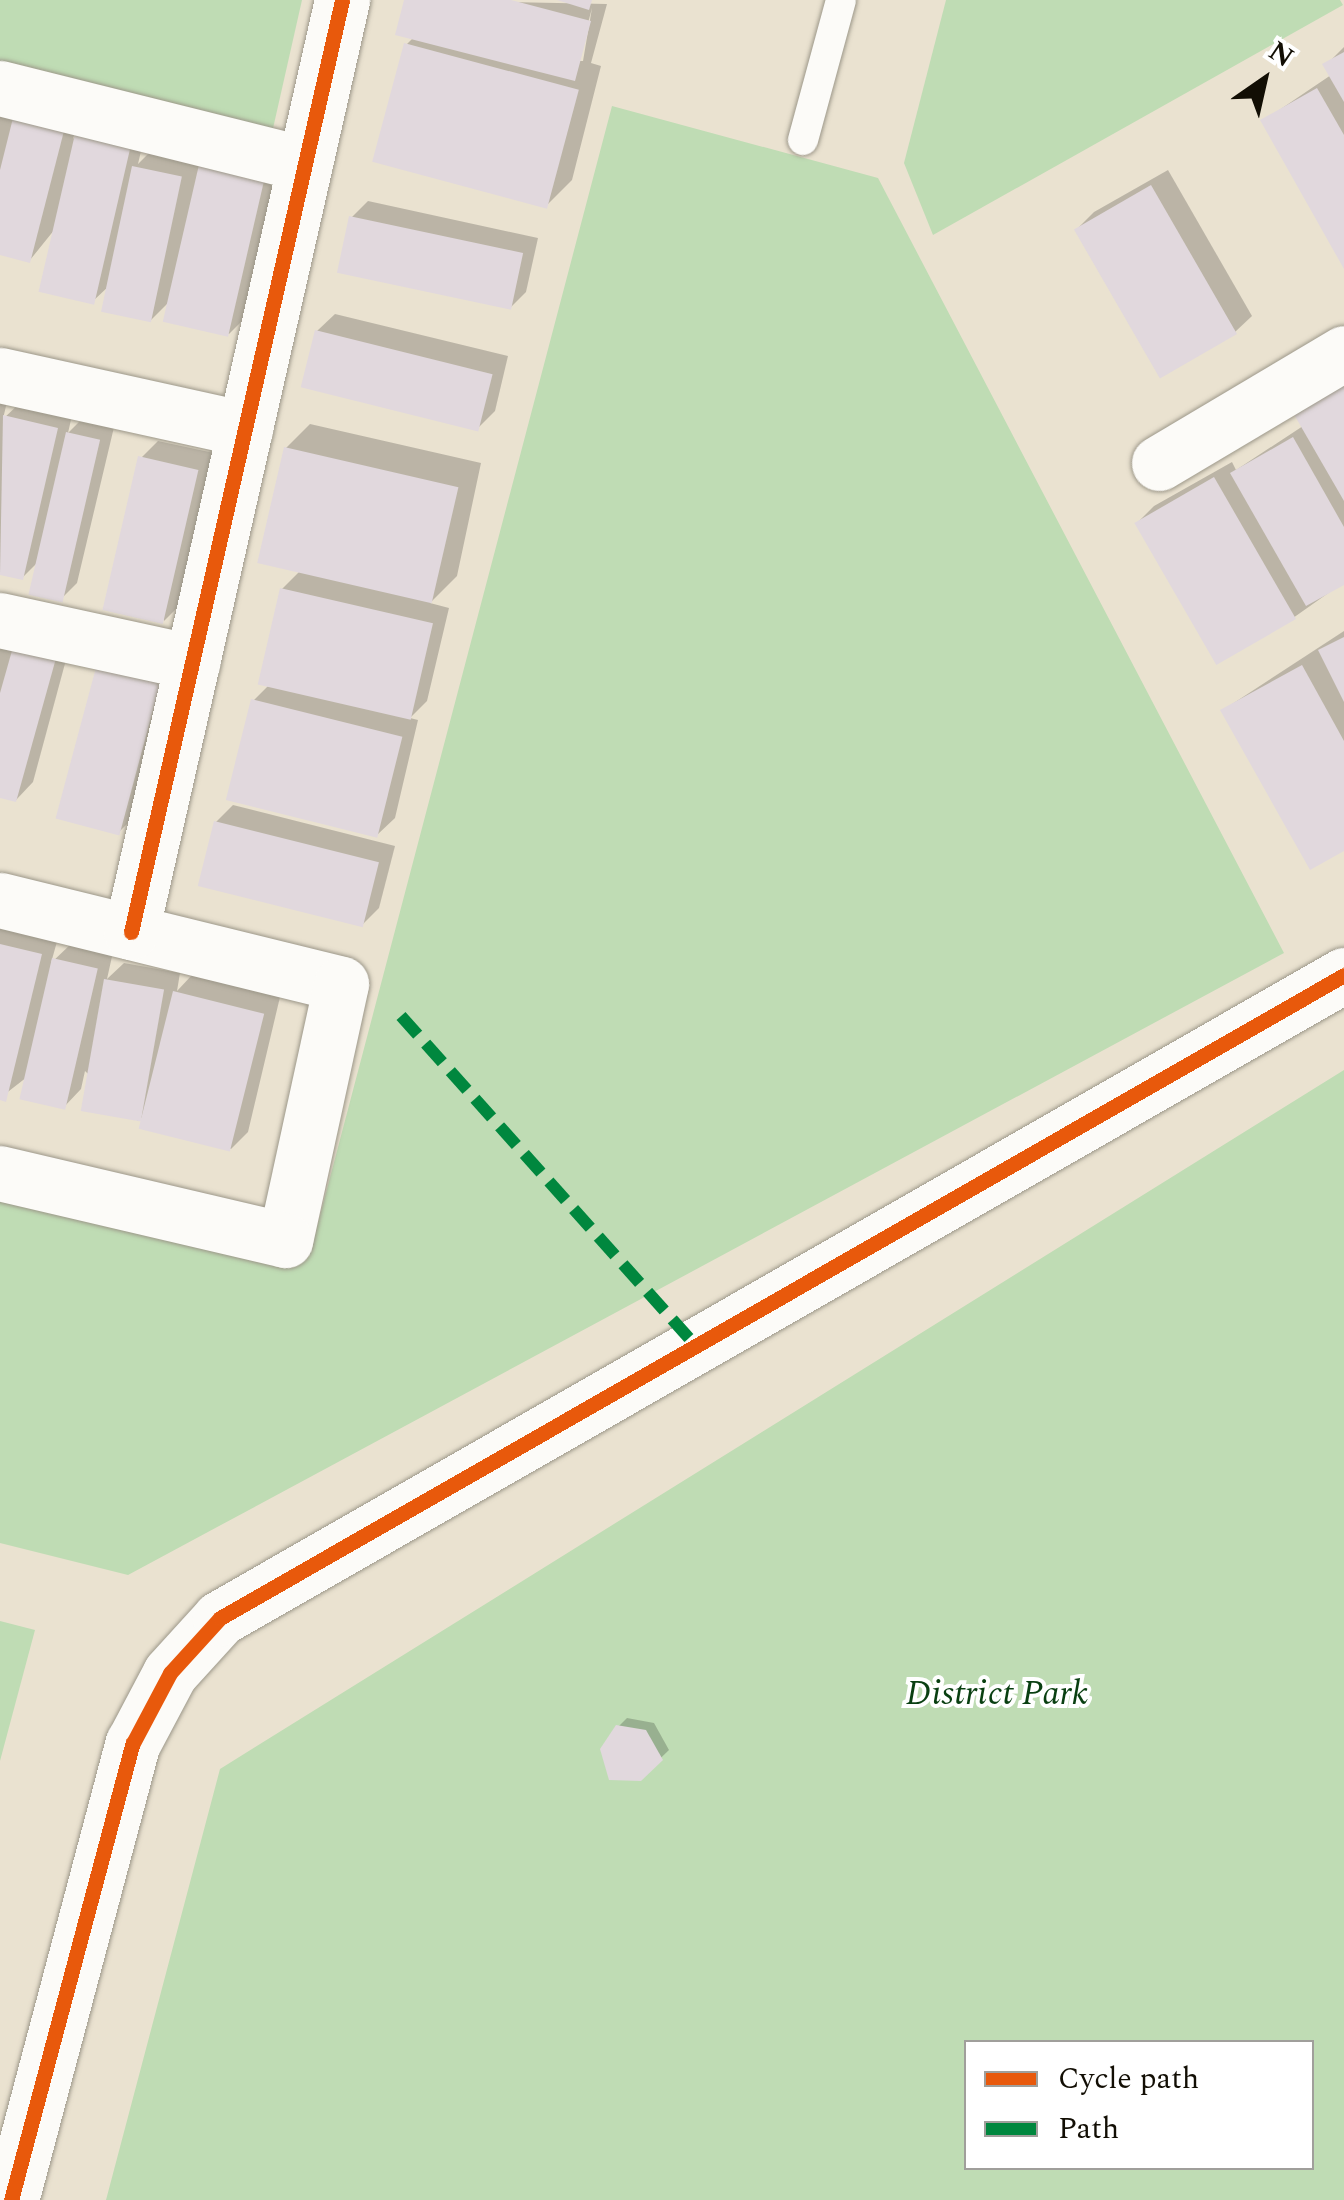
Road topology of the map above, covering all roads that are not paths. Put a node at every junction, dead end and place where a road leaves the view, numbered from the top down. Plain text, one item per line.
1 (342, 0) edge
2 (841, 0) edge
3 (0, 88) edge
4 (802, 140) dead end
5 (305, 164) junction
6 (1344, 353) edge
7 (0, 376) edge
8 (245, 429) junction
9 (1159, 463) dead end
10 (0, 620) edge
11 (192, 662) junction
12 (0, 900) edge
13 (131, 932) junction
14 (1344, 975) edge
15 (0, 1173) edge
16 (13, 2137) edge
17 (10, 2200) edge

1 - 5 street
2 - 4 lane
3 - 5 street
5 - 8 street
6 - 9 street
7 - 8 street
8 - 11 street
10 - 11 street
11 - 13 street
12 - 13 street
13 - 15 street
14 - 16 street
16 - 17 street

